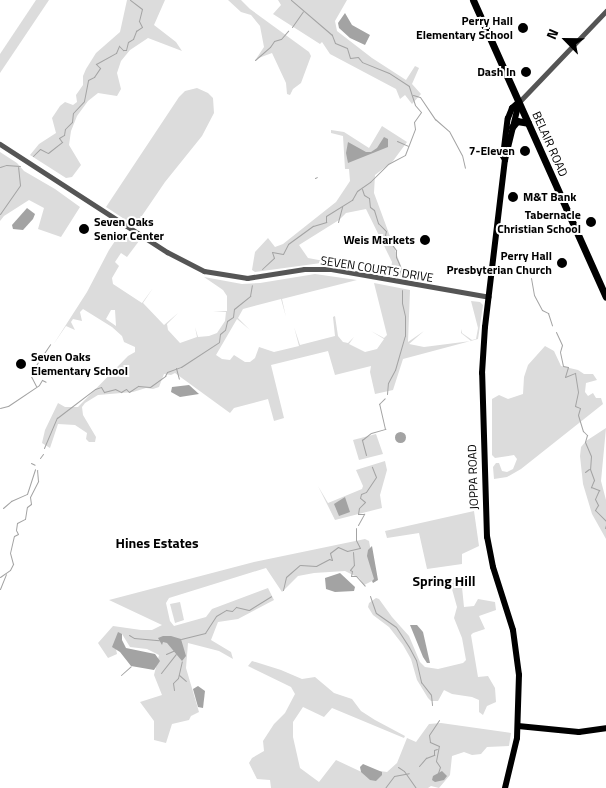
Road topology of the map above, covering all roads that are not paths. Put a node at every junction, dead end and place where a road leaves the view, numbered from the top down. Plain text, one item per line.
1 (473, 0) edge
2 (606, 11) edge
3 (519, 102) junction
4 (528, 123) junction
5 (512, 127) junction
6 (0, 144) edge
7 (506, 160) junction
8 (489, 297) junction
9 (606, 297) edge
10 (518, 726) junction
11 (606, 728) edge
12 (506, 788) edge

1 - 3 highway, BELAIR ROAD
2 - 3 street
3 - 4 highway, BELAIR ROAD
3 - 5 main road, JOPPA ROAD
3 - 7 main road, JOPPA ROAD
4 - 5 highway
4 - 9 highway, BELAIR ROAD
5 - 7 main road, JOPPA ROAD
6 - 8 street, SEVEN COURTS DRIVE
7 - 8 main road, JOPPA ROAD
8 - 10 main road, JOPPA ROAD
10 - 11 main road
10 - 12 main road, JOPPA ROAD

